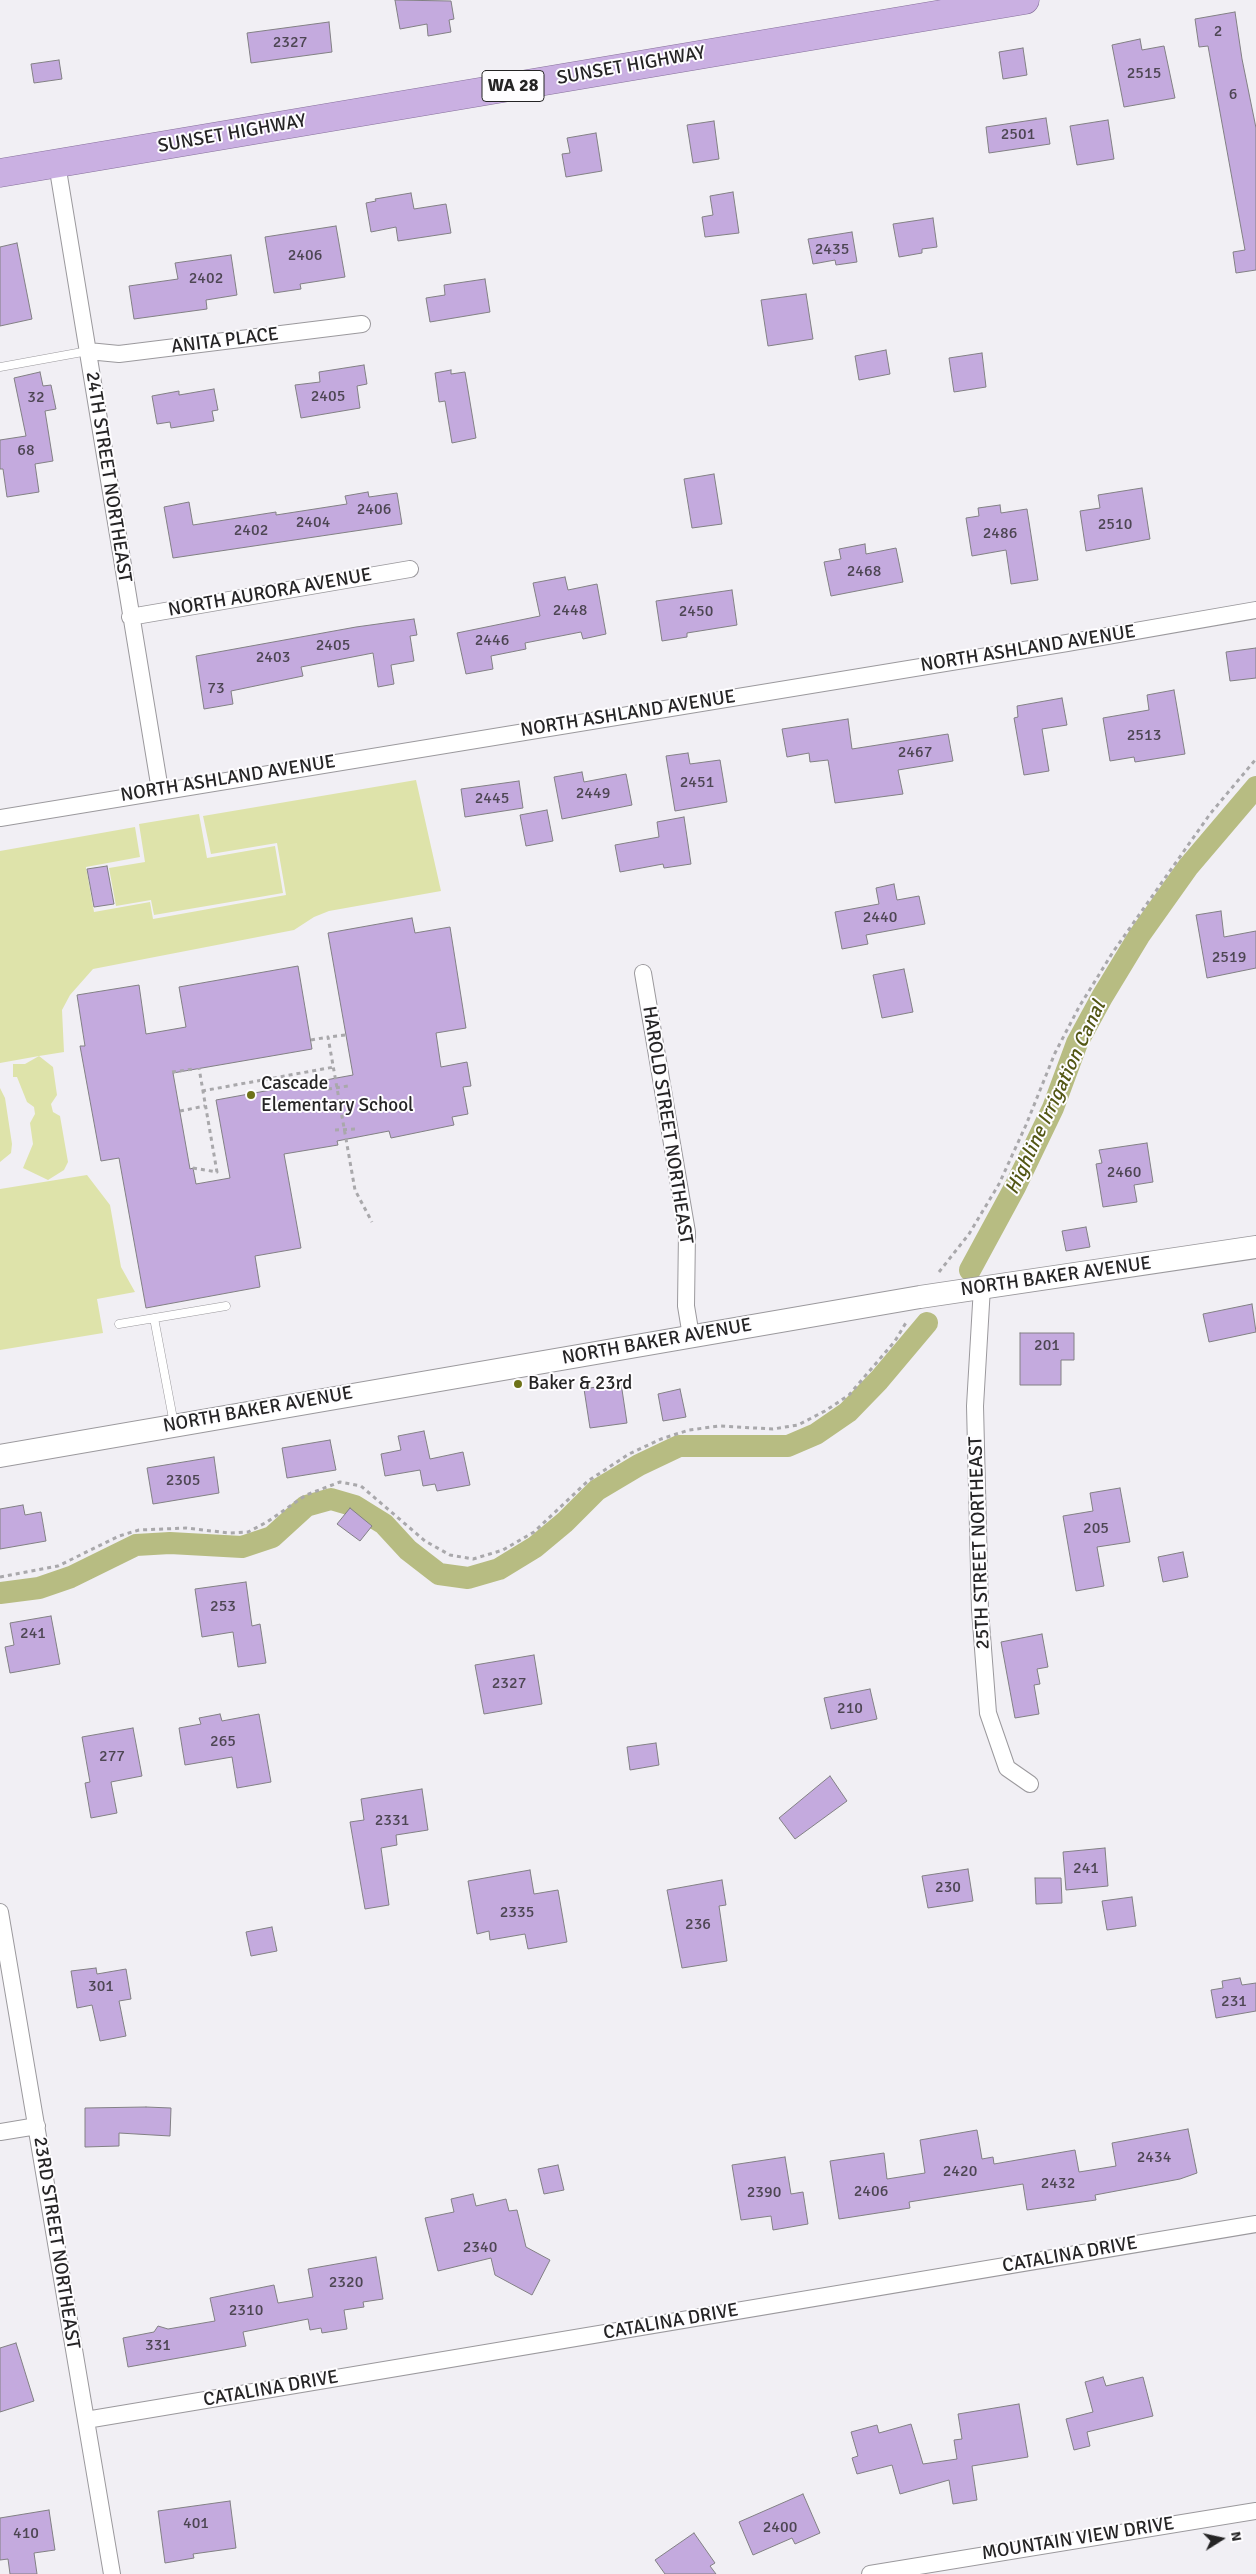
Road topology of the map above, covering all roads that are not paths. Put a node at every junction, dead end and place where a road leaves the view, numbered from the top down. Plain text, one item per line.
1 (1025, 0) edge
2 (57, 164) junction
3 (0, 173) edge
4 (362, 324) dead end
5 (88, 351) junction
6 (0, 367) edge
7 (410, 569) dead end
8 (1256, 610) edge
9 (130, 618) junction
10 (160, 790) junction
11 (0, 818) edge
12 (643, 973) dead end
13 (1256, 1247) edge
14 (982, 1287) junction
15 (226, 1306) dead end
16 (154, 1318) junction
17 (119, 1324) dead end
18 (691, 1336) junction
19 (174, 1425) junction
20 (0, 1456) edge
21 (1030, 1784) dead end
22 (0, 1912) edge
23 (37, 2126) junction
24 (0, 2132) edge
25 (1256, 2224) edge
26 (86, 2420) junction
27 (1256, 2511) edge
28 (112, 2574) edge
29 (870, 2574) edge

1 - 2 highway, SUNSET HIGHWAY / WA 28
2 - 3 highway, SUNSET HIGHWAY / WA 28
2 - 5 street, 24TH STREET NORTHEAST
4 - 5 street, ANITA PLACE
5 - 6 lane
5 - 9 street, 24TH STREET NORTHEAST
7 - 9 street, NORTH AURORA AVENUE
8 - 10 street, NORTH ASHLAND AVENUE
9 - 10 street, 24TH STREET NORTHEAST
10 - 11 street, NORTH ASHLAND AVENUE
12 - 18 street, HAROLD STREET NORTHEAST
13 - 14 main road, NORTH BAKER AVENUE
14 - 18 main road, NORTH BAKER AVENUE
14 - 21 street, 25TH STREET NORTHEAST
15 - 16 lane
16 - 17 lane
16 - 19 lane
18 - 19 main road, NORTH BAKER AVENUE
19 - 20 main road, NORTH BAKER AVENUE
22 - 23 street, 23RD STREET NORTHEAST
23 - 24 street
23 - 26 street, 23RD STREET NORTHEAST
25 - 26 street, CATALINA DRIVE
26 - 28 street, 23RD STREET NORTHEAST
27 - 29 street, MOUNTAIN VIEW DRIVE

